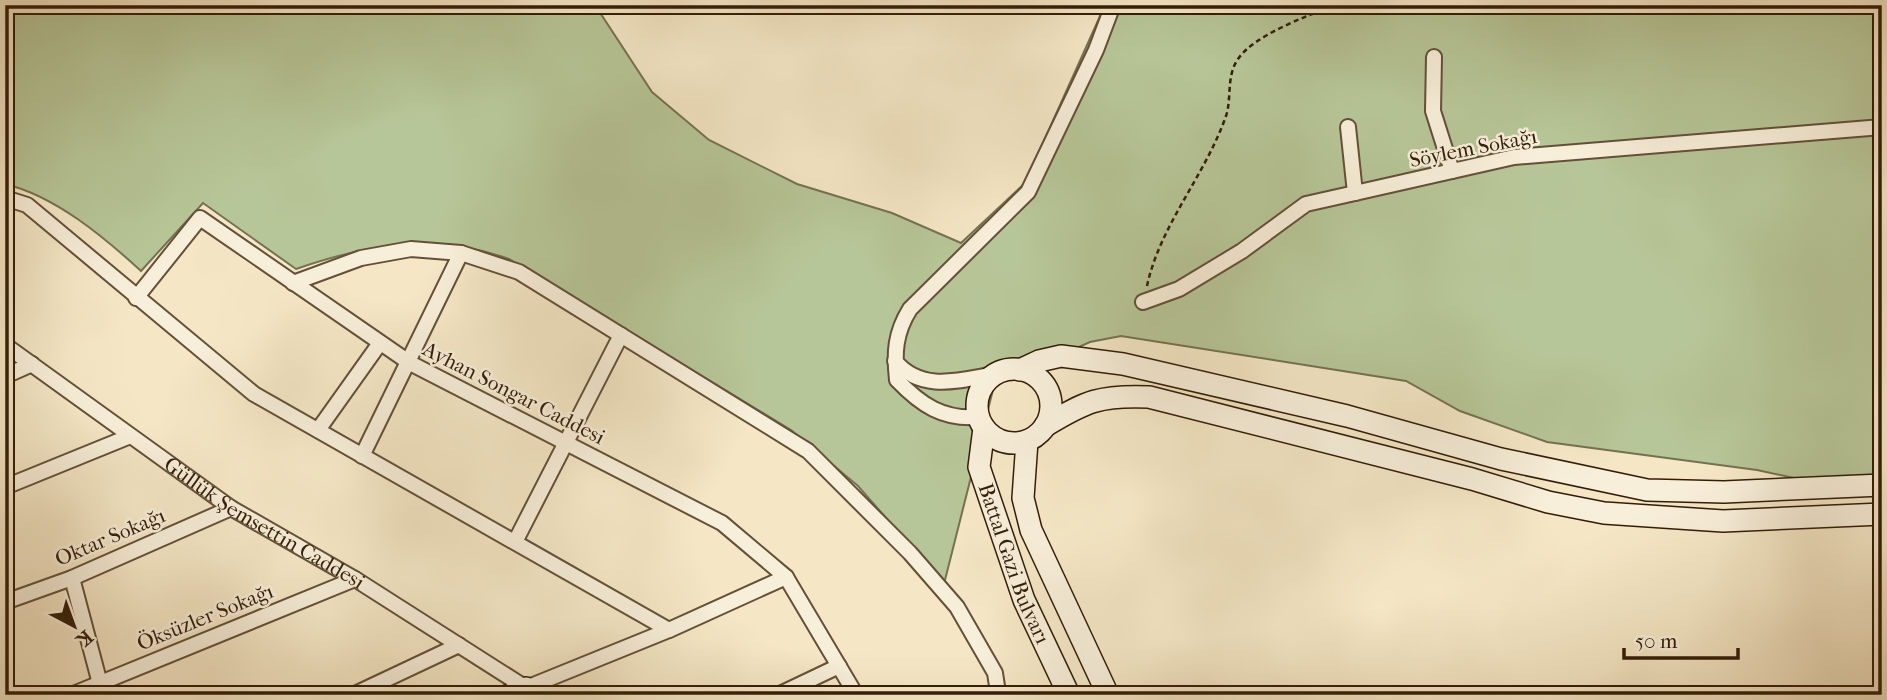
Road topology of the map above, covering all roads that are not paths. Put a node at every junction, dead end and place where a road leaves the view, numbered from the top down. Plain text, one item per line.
1 (1113, 5) edge
2 (1434, 57) dead end
3 (1348, 127) dead end
4 (1882, 127) edge
5 (1452, 171) junction
6 (1355, 193) junction
7 (5, 198) edge
8 (461, 253) junction
9 (293, 282) junction
10 (136, 298) junction
11 (1143, 302) road end
12 (621, 335) junction
13 (380, 343) junction
14 (5, 345) edge
15 (895, 361) junction
16 (410, 363) junction
17 (32, 364) junction
18 (1020, 370) junction
19 (996, 374) junction
20 (5, 376) edge
21 (981, 422) junction
22 (1045, 426) junction
23 (318, 430) junction
24 (128, 436) junction
25 (1027, 441) junction
26 (567, 444) junction
27 (362, 456) junction
28 (1882, 485) edge
29 (5, 487) edge
30 (231, 508) junction
31 (1882, 514) edge
32 (516, 540) junction
33 (786, 577) junction
34 (72, 578) junction
35 (355, 579) junction
36 (5, 602) edge
37 (669, 630) junction
38 (459, 645) junction
39 (839, 666) junction
40 (101, 688) edge
41 (388, 688) edge
42 (521, 692) edge
43 (71, 695) edge
44 (353, 695) edge
45 (778, 695) edge
46 (856, 695) edge
47 (993, 695) edge
48 (1069, 695) edge
49 (1108, 695) edge

1 - 15 street
2 - 5 street
3 - 6 street
4 - 5 street, Söylem Sokağı
5 - 6 street, Söylem Sokağı
6 - 11 street, Söylem Sokağı
7 - 10 street
8 - 9 street
8 - 12 street
8 - 16 street
9 - 10 street, Ayhan Songar Caddesi
9 - 13 street, Ayhan Songar Caddesi
10 - 23 street
12 - 26 street
12 - 47 street
13 - 16 street, Ayhan Songar Caddesi
13 - 23 street
14 - 17 street, Güllük Şemsettin Caddesi
15 - 19 street
15 - 21 street
16 - 26 street, Ayhan Songar Caddesi
16 - 27 street
17 - 20 street
17 - 24 street, Güllük Şemsettin Caddesi
18 - 19 street
18 - 22 street
18 - 28 street
19 - 21 street
21 - 25 street
21 - 48 street, Battal Gazi Bulvarı
22 - 25 street
22 - 31 street
23 - 27 street
24 - 29 street
24 - 30 street, Güllük Şemsettin Caddesi
25 - 49 street, Battal Gazi Bulvarı
26 - 32 street
26 - 33 street, Ayhan Songar Caddesi
27 - 32 street
30 - 34 street, Oktar Sokağı
30 - 35 street, Güllük Şemsettin Caddesi
32 - 37 street
33 - 37 street
33 - 39 street, Ayhan Songar Caddesi
34 - 36 street, Oktar Sokağı
34 - 40 street
35 - 38 street, Güllük Şemsettin Caddesi
35 - 40 street, Öksüzler Sokağı
37 - 42 street
38 - 41 street
38 - 42 street, Güllük Şemsettin Caddesi
39 - 45 street
39 - 46 street, Ayhan Songar Caddesi
40 - 43 street, Öksüzler Sokağı
41 - 44 street

